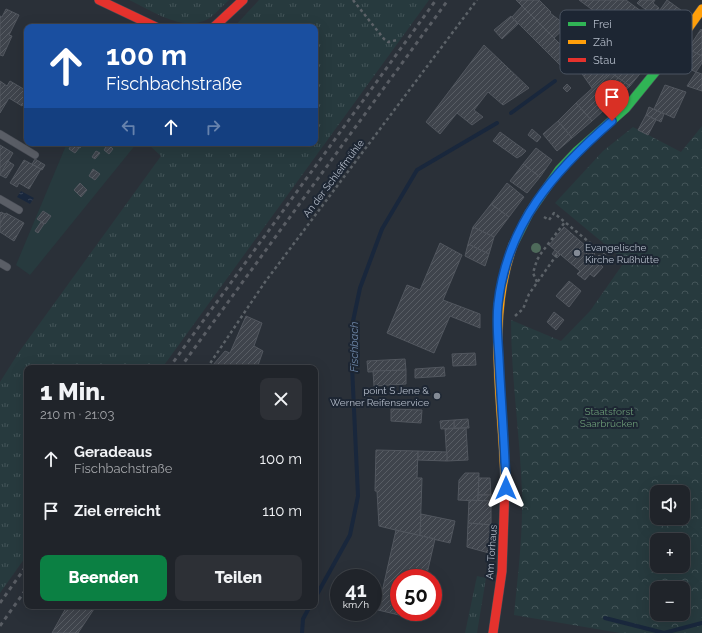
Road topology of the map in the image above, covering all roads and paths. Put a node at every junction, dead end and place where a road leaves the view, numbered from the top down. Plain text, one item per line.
1 (99, 0) edge
2 (243, 0) edge
3 (353, 0) edge
4 (477, 0) edge
5 (702, 9) edge
6 (692, 23) edge
7 (150, 24) edge
8 (217, 24) edge
9 (397, 40) dead end
10 (656, 74) edge
11 (0, 134) edge
12 (35, 155) dead end
13 (0, 199) edge
14 (19, 210) dead end
15 (545, 218) dead end
16 (565, 222) junction
17 (558, 253) dead end
18 (608, 256) dead end
19 (537, 283) junction
20 (511, 317) dead end
21 (209, 365) edge
22 (493, 633) edge

1 - 7 main road
2 - 8 main road
3 - 9 path
4 - 21 path, An der Schleifmühle
5 - 6 main road, Am Torhaus
10 - 22 main road, Am Torhaus
11 - 12 lane
13 - 14 lane
15 - 16 path
16 - 18 path
16 - 19 path
17 - 19 path
19 - 20 path

